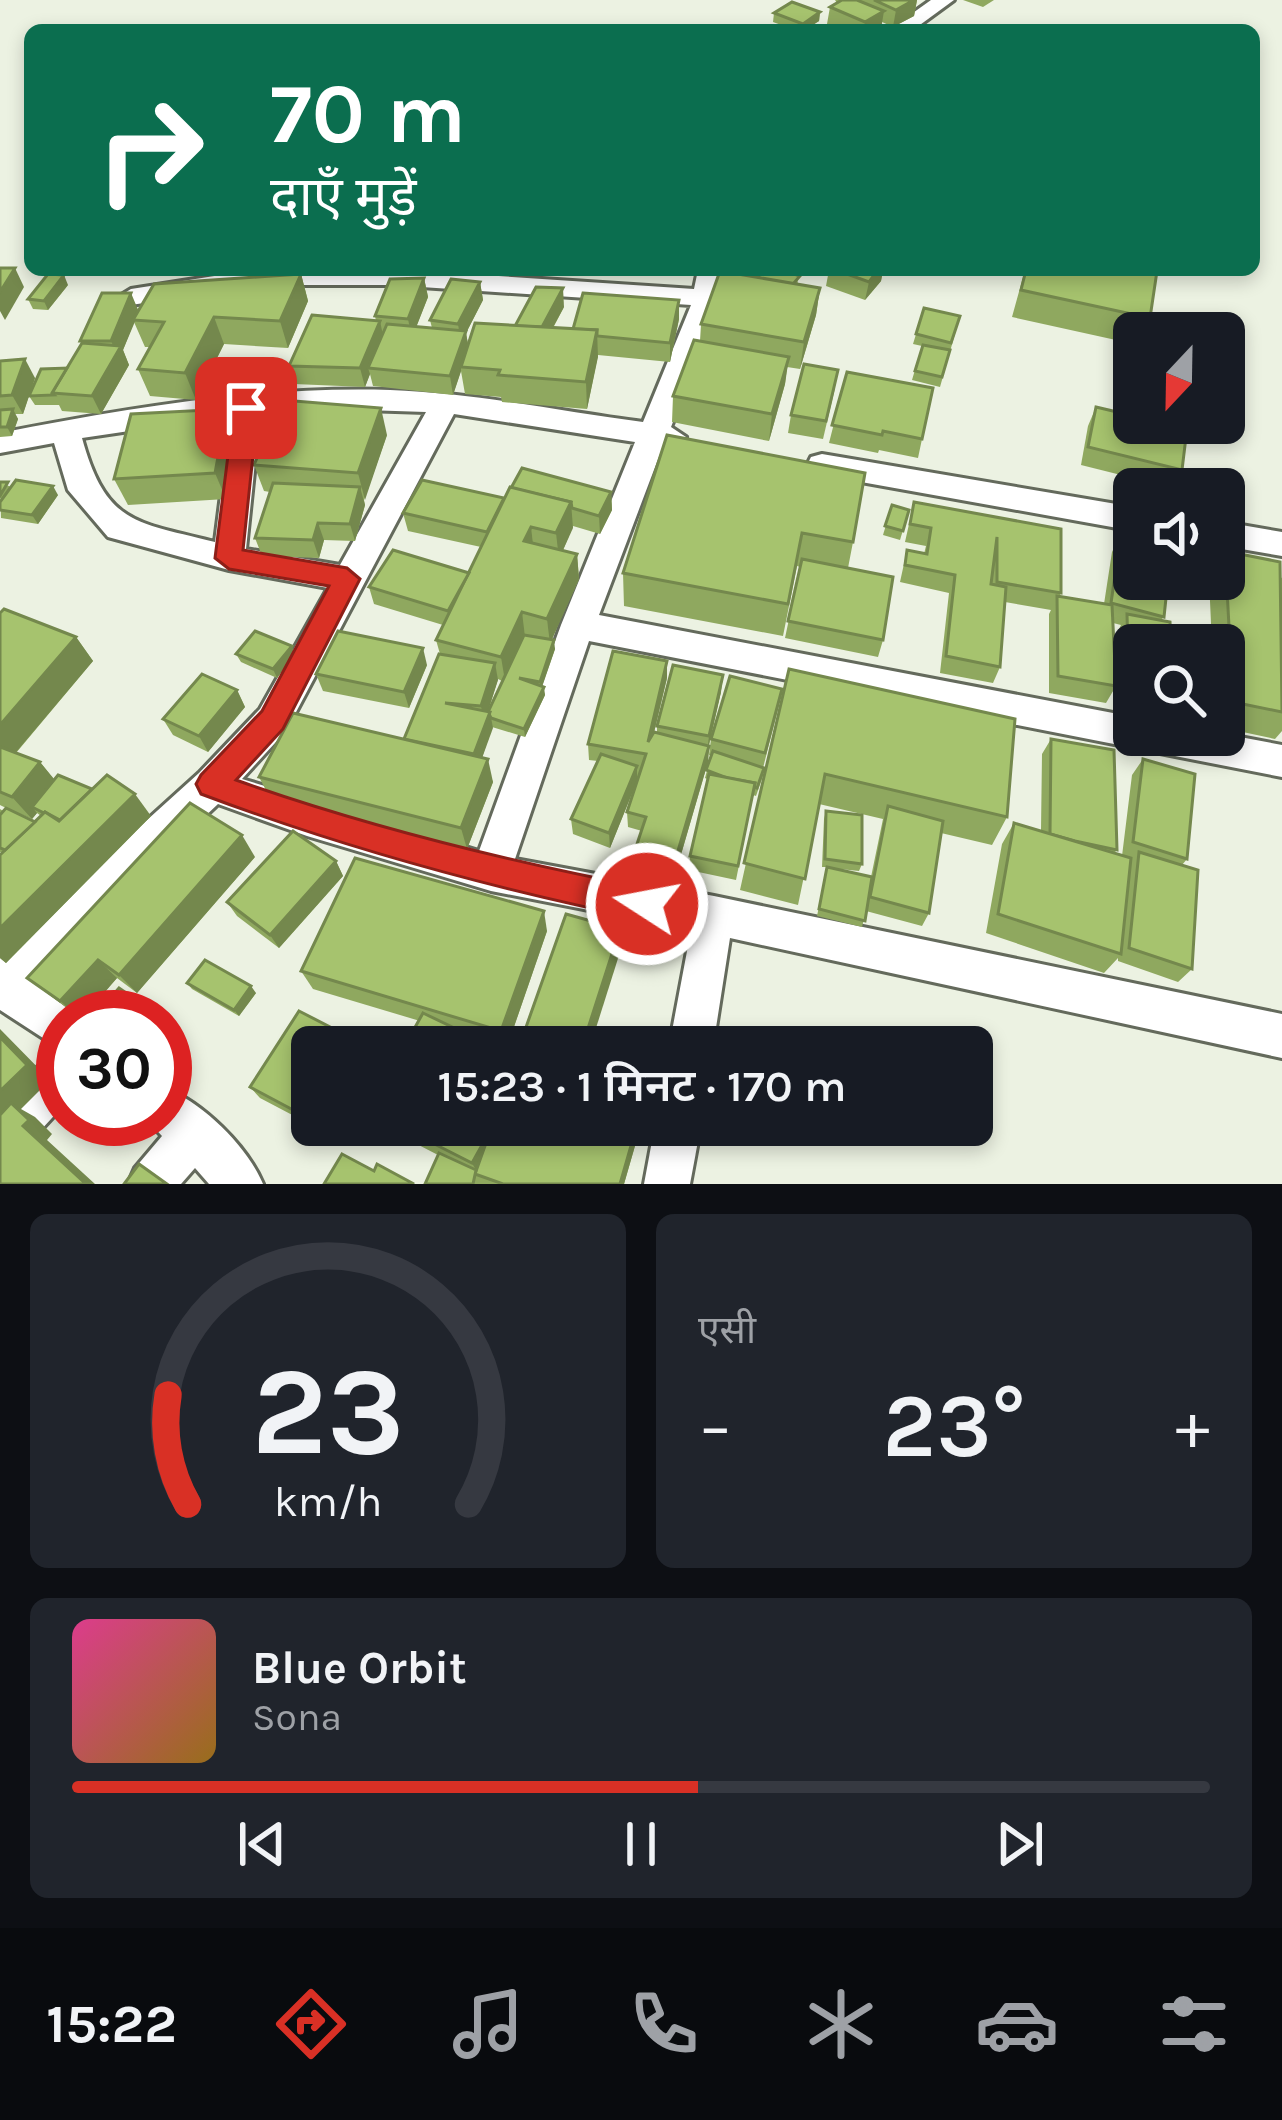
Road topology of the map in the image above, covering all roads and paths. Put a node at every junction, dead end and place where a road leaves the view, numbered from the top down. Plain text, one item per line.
1 (944, 0) edge
2 (908, 24) edge
3 (347, 276) edge
4 (464, 276) edge
5 (708, 284) edge
6 (131, 297) edge
7 (445, 403) junction
8 (246, 408) junction
9 (64, 430) junction
10 (653, 434) junction
11 (0, 442) edge
12 (698, 442) edge
13 (787, 459) edge
14 (1113, 515) edge
15 (1245, 538) edge
16 (1282, 544) edge
17 (229, 558) junction
18 (347, 579) junction
19 (578, 625) junction
20 (1113, 729) edge
21 (1245, 754) edge
22 (1282, 761) edge
23 (212, 784) junction
24 (491, 873) junction
25 (714, 915) junction
26 (0, 983) edge
27 (36, 1010) edge
28 (695, 1026) edge
29 (1282, 1036) edge
30 (36, 1102) edge
31 (192, 1134) edge
32 (0, 1141) edge
33 (168, 1146) edge
34 (674, 1146) edge
35 (151, 1184) edge
36 (240, 1184) edge
37 (668, 1184) edge

1 - 2 street
3 - 6 street
4 - 5 street
5 - 10 street
7 - 8 street
7 - 10 street
7 - 18 street
8 - 9 street
8 - 17 street
9 - 11 street
9 - 17 street
10 - 12 street
10 - 19 street
13 - 14 street
15 - 16 street
17 - 18 street
18 - 23 street
19 - 20 street
19 - 24 street
21 - 22 street
23 - 24 street
23 - 26 street
24 - 25 street
25 - 28 street
25 - 29 street
26 - 27 street
30 - 32 street
31 - 36 street
33 - 35 street
34 - 37 street

